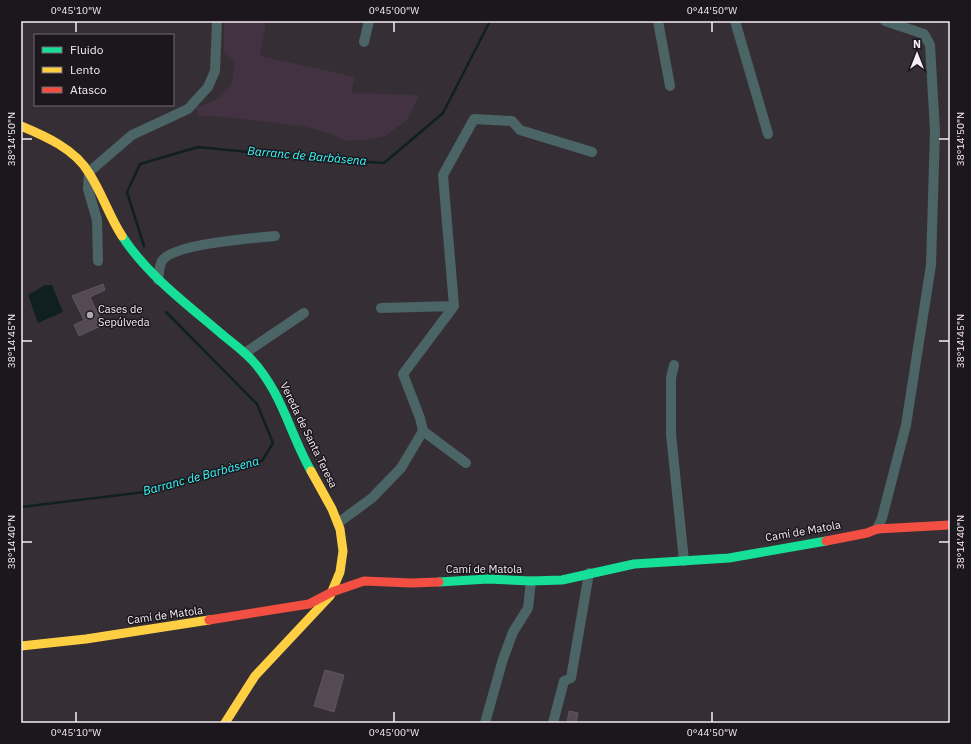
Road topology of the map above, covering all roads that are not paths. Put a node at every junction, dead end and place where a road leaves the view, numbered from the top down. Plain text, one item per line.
1 (217, 21) edge
2 (369, 21) edge
3 (658, 21) edge
4 (735, 21) edge
5 (885, 21) edge
6 (364, 42) dead end
7 (670, 86) dead end
8 (21, 126) edge
9 (768, 134) dead end
10 (592, 152) dead end
11 (89, 172) junction
12 (275, 236) dead end
13 (98, 261) dead end
14 (158, 280) junction
15 (454, 306) junction
16 (381, 308) dead end
17 (304, 313) dead end
18 (245, 353) junction
19 (674, 365) dead end
20 (423, 431) junction
21 (466, 463) dead end
22 (338, 523) junction
23 (950, 525) edge
24 (877, 529) junction
25 (684, 561) junction
26 (589, 573) junction
27 (531, 581) junction
28 (332, 592) junction
29 (21, 646) edge
30 (225, 723) edge
31 (485, 723) edge
32 (553, 723) edge

1 - 11 street
2 - 6 street
3 - 7 street
4 - 9 street
5 - 24 street
8 - 11 street, Vereda de Santa Teresa
10 - 15 street
11 - 13 street
11 - 14 street, Vereda de Santa Teresa
12 - 14 street
14 - 18 street, Vereda de Santa Teresa
15 - 16 street
15 - 20 street
17 - 18 street
18 - 22 street, Vereda de Santa Teresa
19 - 25 street
20 - 21 street
20 - 22 street
22 - 28 street, Vereda de Santa Teresa
23 - 24 street, Camí de Matola
24 - 25 street, Camí de Matola
25 - 26 street, Camí de Matola
26 - 27 street, Camí de Matola
26 - 32 street
27 - 28 street, Camí de Matola
27 - 31 street
28 - 29 street, Camí de Matola
28 - 30 street, Vereda de Santa Teresa

